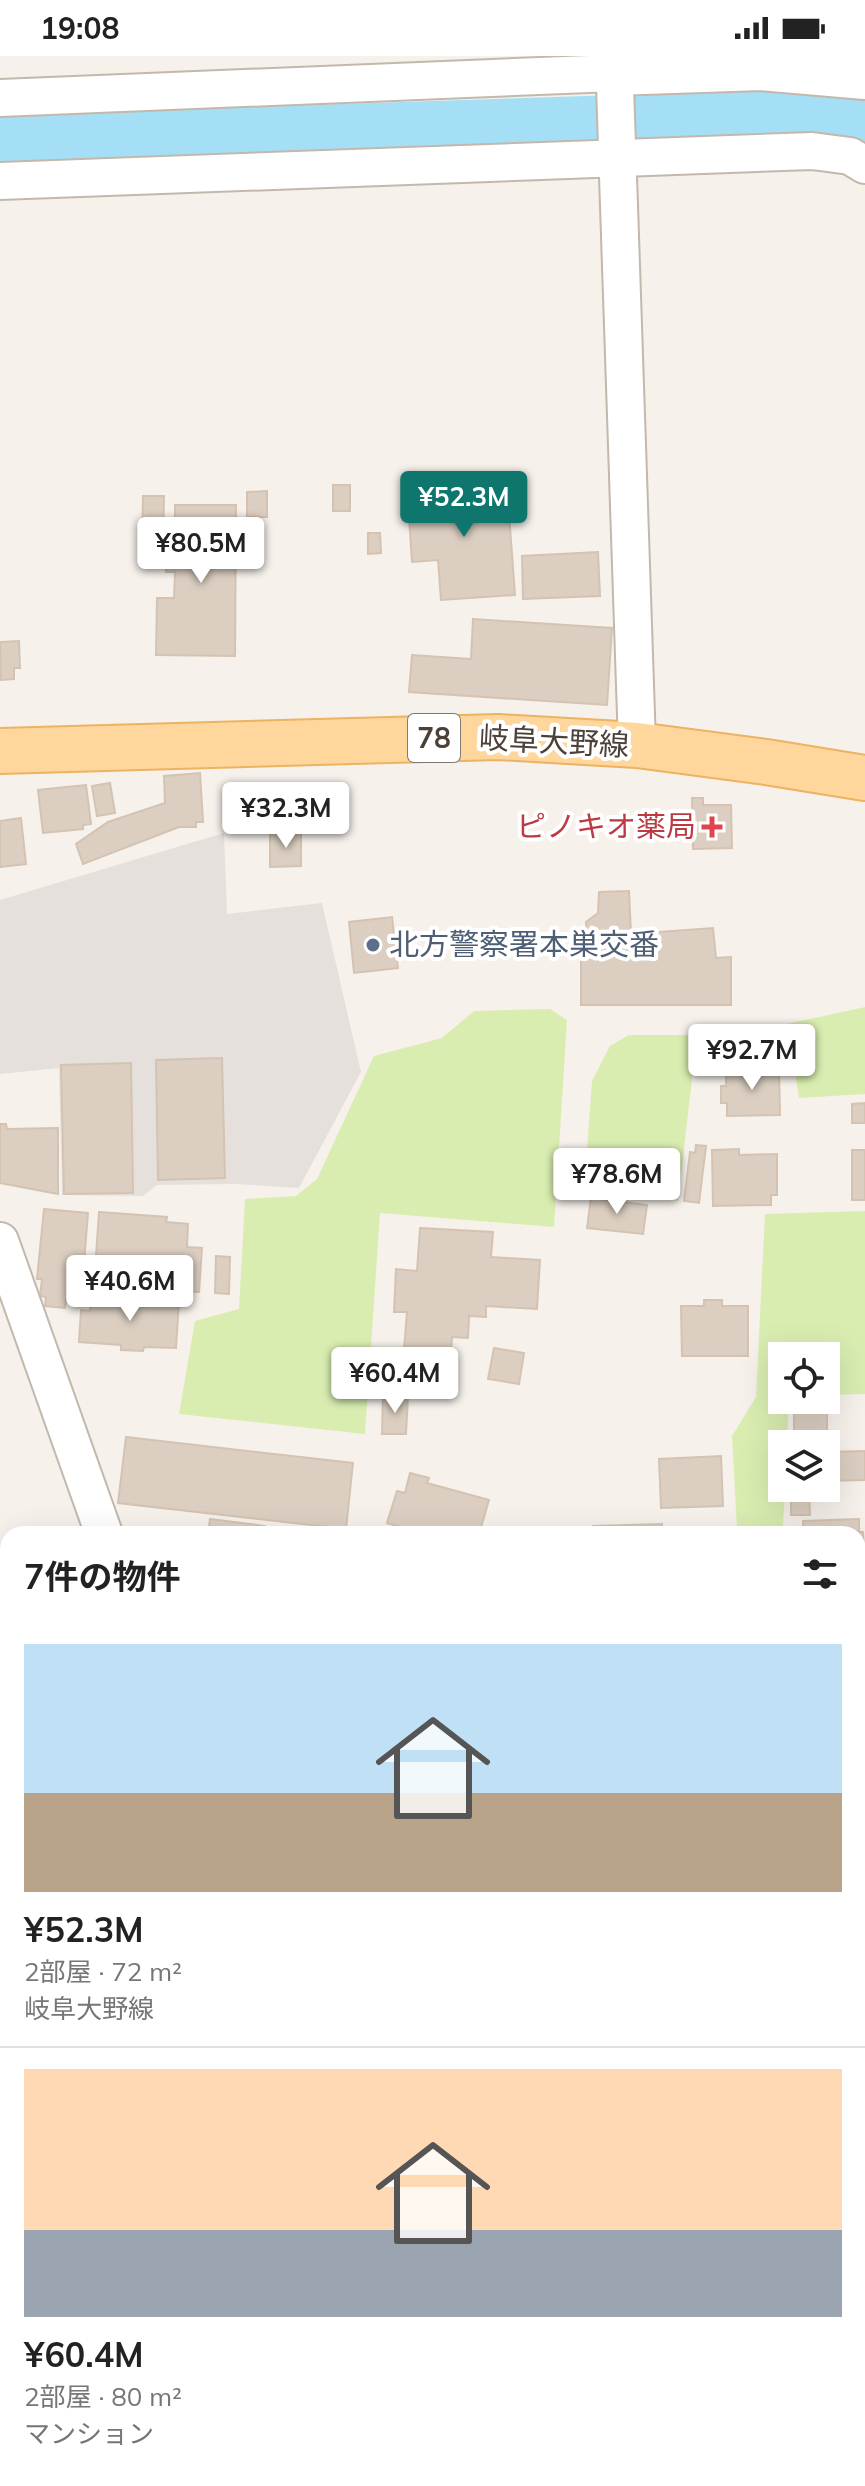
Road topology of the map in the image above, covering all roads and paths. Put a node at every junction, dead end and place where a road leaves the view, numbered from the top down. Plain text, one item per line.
1 (615, 75) edge
2 (865, 77) edge
3 (0, 98) edge
4 (618, 150) junction
5 (865, 165) edge
6 (0, 181) edge
7 (637, 745) junction
8 (0, 751) edge
9 (865, 778) edge
10 (0, 1241) edge
11 (101, 1526) edge

1 - 2 street
1 - 3 street
1 - 4 street
4 - 5 street
4 - 6 street
4 - 7 street
7 - 8 main road, 岐阜大野線 / 78
7 - 9 main road, 岐阜大野線 / 78
10 - 11 street

